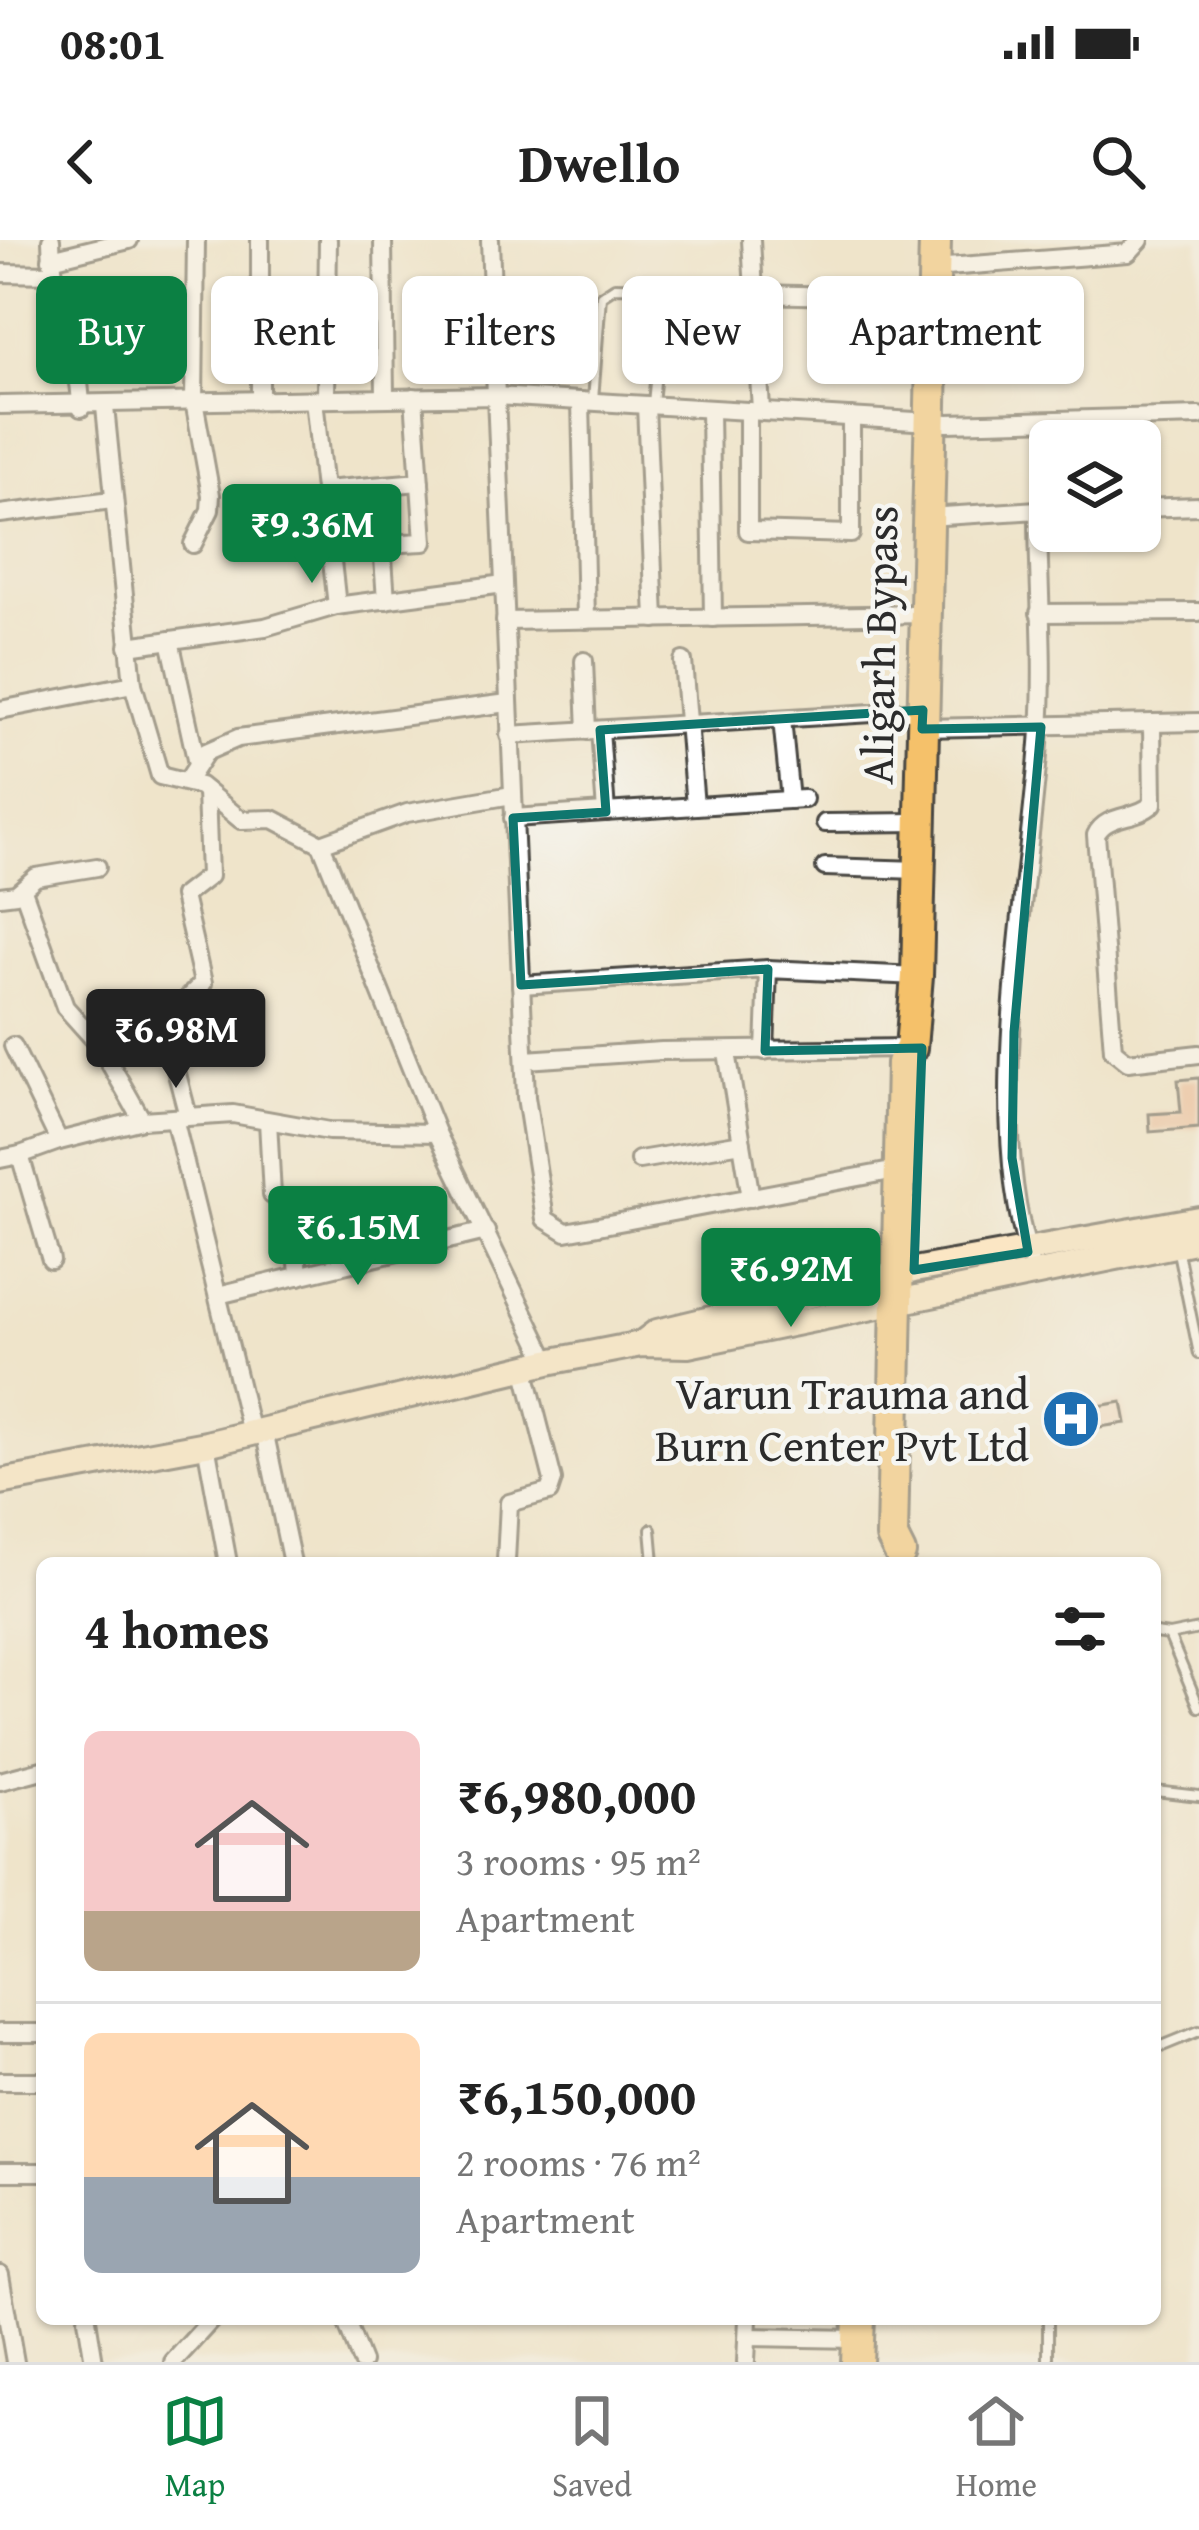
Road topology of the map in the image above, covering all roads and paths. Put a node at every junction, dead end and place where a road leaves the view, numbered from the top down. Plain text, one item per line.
1 (51, 240) edge
2 (129, 240) edge
3 (196, 240) edge
4 (260, 240) edge
5 (328, 240) edge
6 (383, 240) edge
7 (490, 240) edge
8 (751, 240) edge
9 (1140, 240) edge
10 (52, 267) junction
11 (934, 268) edge
12 (0, 273) edge
13 (753, 276) edge
14 (783, 290) edge
15 (755, 384) edge
16 (385, 396) junction
17 (496, 396) junction
18 (260, 397) junction
19 (414, 397) junction
20 (320, 399) junction
21 (194, 401) junction
22 (587, 401) junction
23 (0, 405) edge
24 (649, 405) junction
25 (105, 407) junction
26 (81, 408) junction
27 (710, 409) junction
28 (755, 411) junction
29 (1199, 416) edge
30 (851, 417) junction
31 (946, 422) junction
32 (420, 482) junction
33 (324, 490) junction
34 (112, 500) junction
35 (1199, 506) edge
36 (1161, 507) edge
37 (1029, 511) edge
38 (0, 514) edge
39 (943, 516) junction
40 (193, 544) dead end
41 (1042, 552) edge
42 (504, 584) junction
43 (386, 599) junction
44 (337, 606) junction
45 (1199, 612) edge
46 (1039, 613) junction
47 (925, 614) junction
48 (713, 618) junction
49 (655, 619) junction
50 (586, 620) junction
51 (505, 621) junction
52 (170, 640) junction
53 (128, 646) junction
54 (584, 661) dead end
55 (683, 661) dead end
56 (133, 684) junction
57 (508, 703) junction
58 (0, 710) edge
59 (782, 719) junction
60 (1199, 722) edge
61 (936, 723) junction
62 (688, 724) junction
63 (1152, 726) junction
64 (1041, 727) junction
65 (594, 730) junction
66 (508, 736) junction
67 (196, 764) junction
68 (187, 781) junction
69 (206, 791) junction
70 (512, 795) junction
71 (695, 806) junction
72 (606, 812) junction
73 (513, 818) junction
74 (920, 822) junction
75 (825, 823) dead end
76 (321, 844) junction
77 (97, 867) dead end
78 (825, 867) dead end
79 (919, 870) junction
80 (23, 890) junction
81 (0, 896) edge
82 (768, 969) junction
83 (917, 976) junction
84 (521, 985) junction
85 (13, 1046) dead end
86 (911, 1050) junction
87 (765, 1051) junction
88 (727, 1052) junction
89 (1199, 1054) edge
90 (525, 1060) junction
91 (181, 1117) junction
92 (142, 1120) junction
93 (268, 1121) junction
94 (437, 1133) junction
95 (59, 1141) junction
96 (742, 1143) junction
97 (20, 1155) junction
98 (0, 1159) edge
99 (639, 1160) dead end
100 (902, 1169) junction
101 (751, 1198) junction
102 (1199, 1219) edge
103 (486, 1231) junction
104 (1188, 1243) edge
105 (51, 1260) dead end
106 (1032, 1264) junction
107 (298, 1276) junction
108 (905, 1286) junction
109 (218, 1295) junction
110 (1199, 1354) edge
111 (536, 1365) junction
112 (257, 1431) junction
113 (206, 1444) junction
114 (0, 1482) edge
115 (652, 1529) dead end
116 (226, 1557) edge
117 (290, 1557) edge
118 (506, 1557) edge
119 (654, 1557) edge
120 (900, 1557) edge
121 (1199, 1629) edge
122 (1161, 1634) edge
123 (1169, 1635) junction
124 (1199, 1707) edge
125 (36, 1772) edge
126 (0, 1781) edge
127 (1161, 1792) edge
128 (1199, 1796) edge
129 (1199, 2031) edge
130 (0, 2033) edge
131 (36, 2033) edge
132 (1161, 2047) edge
133 (0, 2081) edge
134 (36, 2081) edge
135 (0, 2172) edge
136 (36, 2172) edge
137 (0, 2276) edge
138 (88, 2325) edge
139 (207, 2325) edge
140 (347, 2325) edge
141 (1048, 2325) edge
142 (748, 2328) edge
143 (858, 2340) edge
144 (15, 2362) edge
145 (94, 2362) edge
146 (173, 2362) edge
147 (362, 2362) edge
148 (746, 2362) edge
149 (1048, 2362) edge

1 - 10 street
2 - 10 street
3 - 21 street
4 - 18 street
5 - 20 street
6 - 16 street
7 - 17 street
8 - 13 street
9 - 11 street
10 - 12 street
10 - 26 street
11 - 14 street
11 - 31 highway, Aligarh Bypass
15 - 28 street
16 - 19 street
16 - 20 street
17 - 19 street
17 - 22 street
17 - 42 street
18 - 20 street
18 - 21 street
19 - 32 street
20 - 33 street
21 - 25 street
21 - 40 street
22 - 24 street
22 - 24 lane
22 - 50 street
23 - 26 street
24 - 27 street
24 - 49 street
25 - 26 street
25 - 34 street
27 - 28 street
27 - 48 street
28 - 30 street
28 - 30 street
29 - 31 street
30 - 31 street
31 - 39 highway, Aligarh Bypass
32 - 33 street
32 - 43 street
33 - 44 street
34 - 38 street
34 - 53 street
35 - 36 street
37 - 39 street
39 - 47 highway, Aligarh Bypass
41 - 46 street
42 - 43 street
42 - 51 street
43 - 44 street
44 - 52 street
45 - 46 street
46 - 64 street
47 - 48 street
47 - 61 highway, Aligarh Bypass
48 - 49 street
49 - 50 street
50 - 51 street
51 - 57 street
52 - 53 street
52 - 67 street
53 - 56 street
54 - 65 street
55 - 62 street
56 - 58 street
56 - 68 street
57 - 66 street
57 - 67 street
59 - 61 street
59 - 62 street
59 - 71 street
60 - 63 street
61 - 64 street
61 - 74 highway, Aligarh Bypass
62 - 65 street
62 - 71 street
63 - 64 street
63 - 89 street
64 - 106 street
65 - 66 street
65 - 72 street
66 - 70 street
67 - 68 street
68 - 69 street
69 - 76 street
69 - 91 street
70 - 73 street
70 - 76 street
71 - 72 street
72 - 73 street
73 - 84 street
74 - 75 street
74 - 79 highway, Aligarh Bypass
76 - 94 street
77 - 80 street
78 - 79 street
79 - 83 highway, Aligarh Bypass
80 - 81 street
80 - 92 street
82 - 83 street
82 - 84 street
82 - 87 street
83 - 86 highway, Aligarh Bypass
84 - 90 street
85 - 95 street
86 - 87 street
86 - 100 highway, Aligarh Bypass
86 - 108 highway, Aligarh Bypass
87 - 88 street
88 - 90 street
88 - 96 street
90 - 101 street
91 - 92 street
91 - 93 street
91 - 109 street
92 - 95 street
93 - 94 street
93 - 107 street
94 - 103 street
95 - 97 street
96 - 99 street
96 - 101 street
97 - 98 street
97 - 105 street
100 - 101 street
100 - 108 highway, Aligarh Bypass
102 - 106 main road
103 - 107 street
103 - 111 street
104 - 106 main road
104 - 110 lane
106 - 108 main road
107 - 109 street
108 - 111 main road
108 - 120 highway, Aligarh Bypass
109 - 112 street
111 - 112 main road
111 - 118 street
112 - 113 main road
112 - 117 street
113 - 114 main road
113 - 116 street
115 - 119 lane
121 - 123 lane
122 - 123 lane
123 - 124 lane
125 - 126 street
127 - 128 lane
129 - 132 lane
130 - 131 street
133 - 134 street
135 - 136 street
137 - 144 street
138 - 145 street
139 - 146 street
140 - 147 street
141 - 149 lane
142 - 143 street
142 - 148 street

